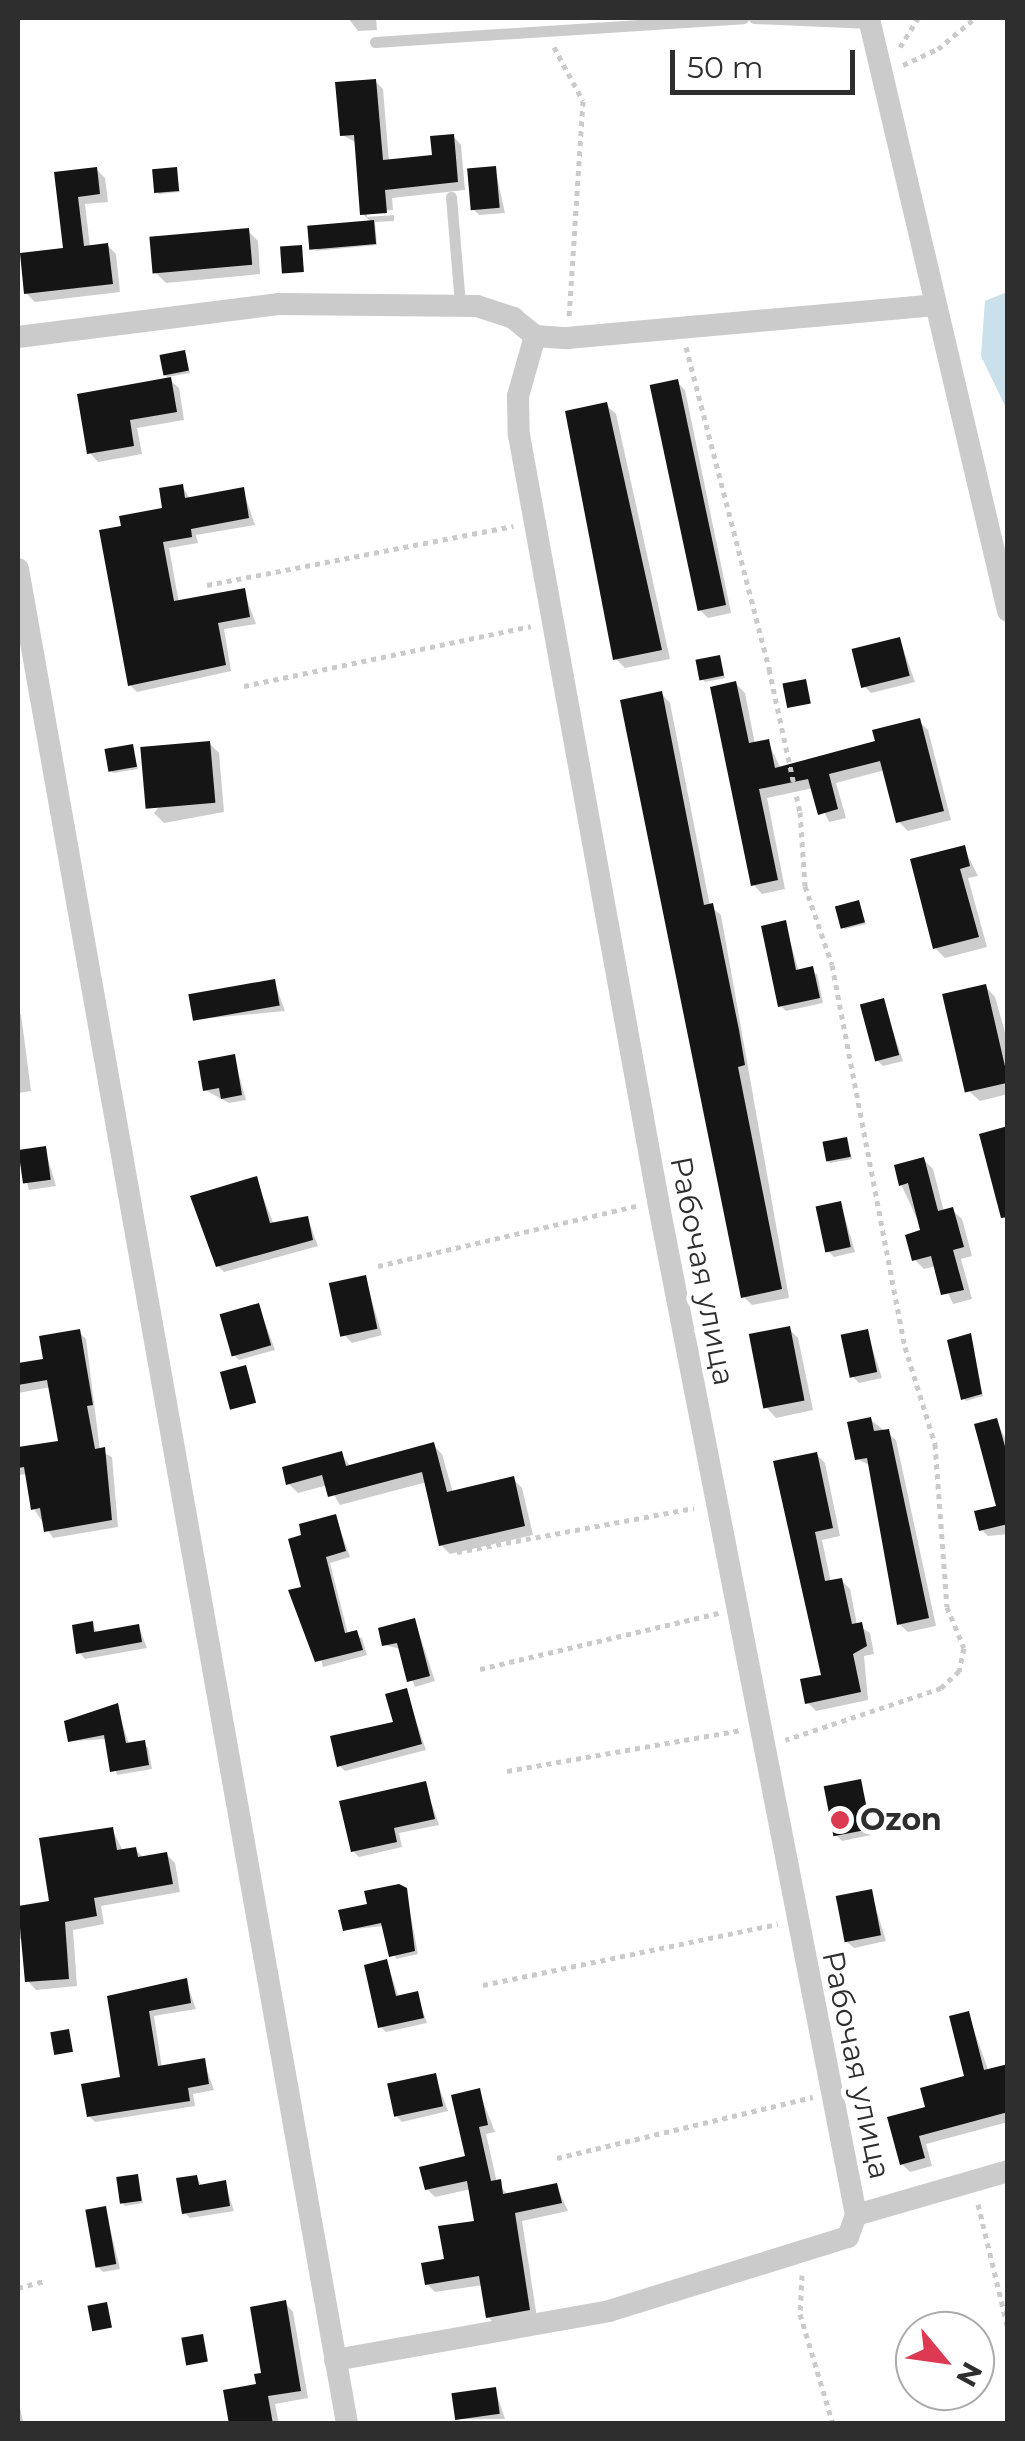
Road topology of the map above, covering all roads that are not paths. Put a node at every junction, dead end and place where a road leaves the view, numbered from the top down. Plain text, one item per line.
1 (743, 18) edge
2 (754, 18) edge
3 (870, 22) joint
4 (376, 42) dead end
5 (451, 198) dead end
6 (460, 304) junction
7 (936, 305) junction
8 (535, 336) junction
9 (18, 338) edge
10 (18, 570) edge
11 (1008, 612) edge
12 (1008, 2171) edge
13 (856, 2215) junction
14 (335, 2360) junction
15 (347, 2424) edge

1 - 4 lane
2 - 3 lane
3 - 7 street
5 - 6 lane
6 - 8 street
6 - 9 street
7 - 8 street
7 - 11 street
8 - 13 street, Рабочая улица
10 - 14 street
12 - 13 street
13 - 14 street
14 - 15 street

